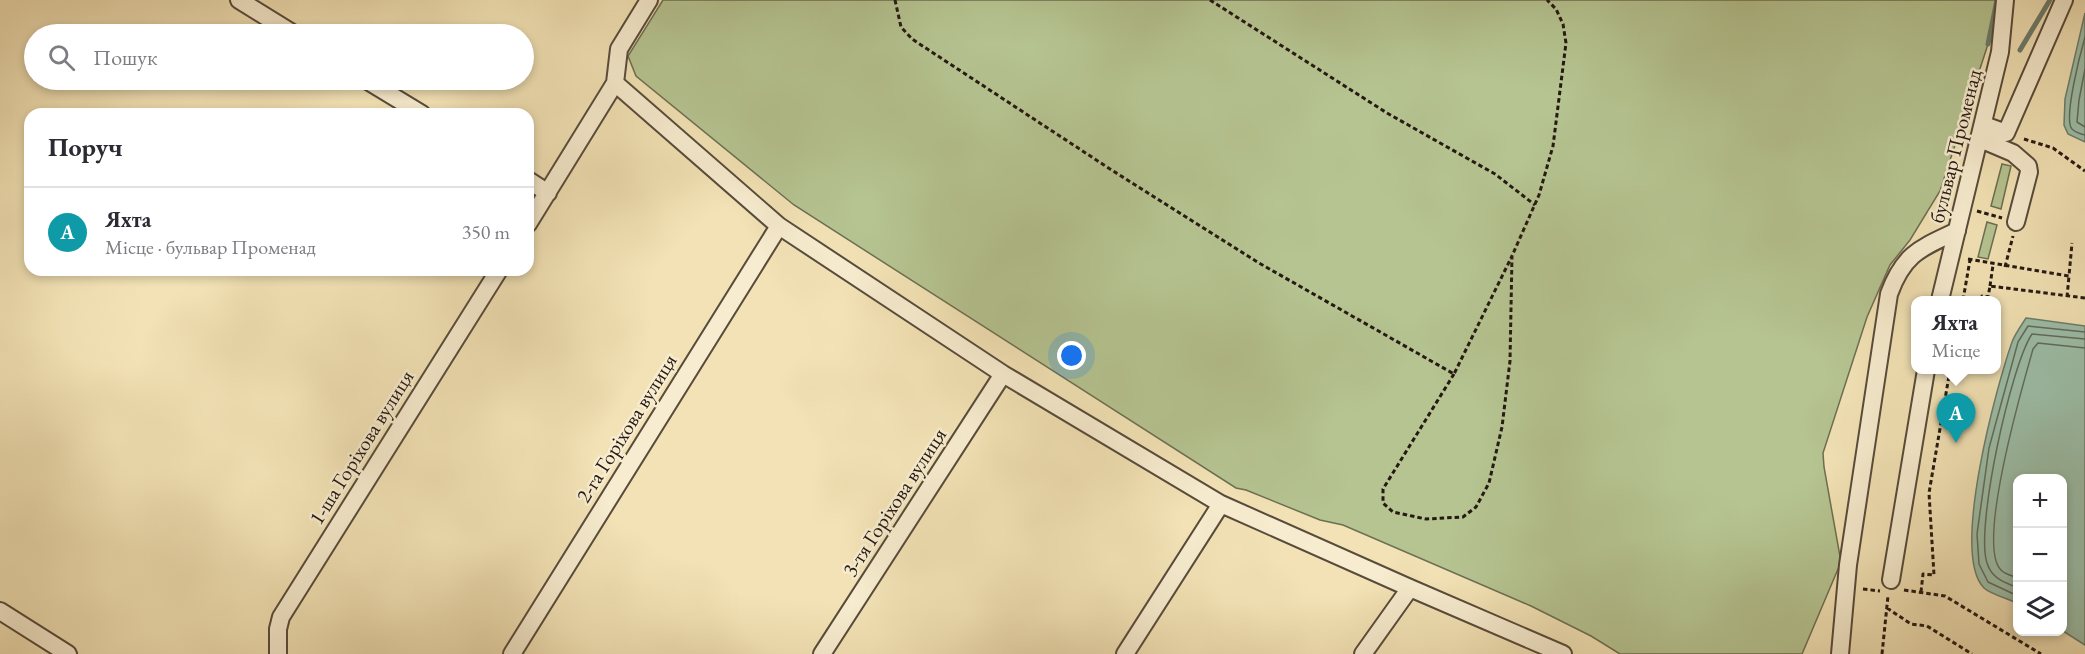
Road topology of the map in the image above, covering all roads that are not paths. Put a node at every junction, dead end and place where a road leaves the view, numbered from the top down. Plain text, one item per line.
1 (239, 0) edge
2 (649, 0) edge
3 (2005, 0) edge
4 (2064, 0) edge
5 (278, 24) edge
6 (615, 83) junction
7 (382, 90) edge
8 (412, 108) edge
9 (1982, 132) junction
10 (534, 184) edge
11 (548, 193) junction
12 (534, 215) edge
13 (2016, 222) road end
14 (778, 226) junction
15 (1957, 231) junction
16 (495, 276) edge
17 (1941, 296) edge
18 (1003, 374) junction
19 (1925, 374) edge
20 (1221, 504) junction
21 (1891, 587) road end
22 (1410, 588) junction
23 (0, 611) edge
24 (1553, 652) edge
25 (68, 654) edge
26 (278, 654) edge
27 (512, 654) edge
28 (822, 654) edge
29 (1125, 654) edge
30 (1364, 654) edge
31 (1840, 654) edge

1 - 5 street
2 - 6 street
3 - 9 street, бульвар Променад
4 - 9 street
6 - 11 street
6 - 14 street
7 - 8 street
9 - 13 street
9 - 15 street, бульвар Променад
10 - 11 street
11 - 12 street
14 - 18 street
14 - 27 street, 2-га Горіхова вулиця
15 - 17 street, бульвар Променад
15 - 31 street
16 - 26 street, 1-ша Горіхова вулиця
18 - 20 street
18 - 28 street, 3-тя Горіхова вулиця
19 - 21 street
20 - 22 street
20 - 29 street
22 - 24 street
22 - 30 street
23 - 25 street

